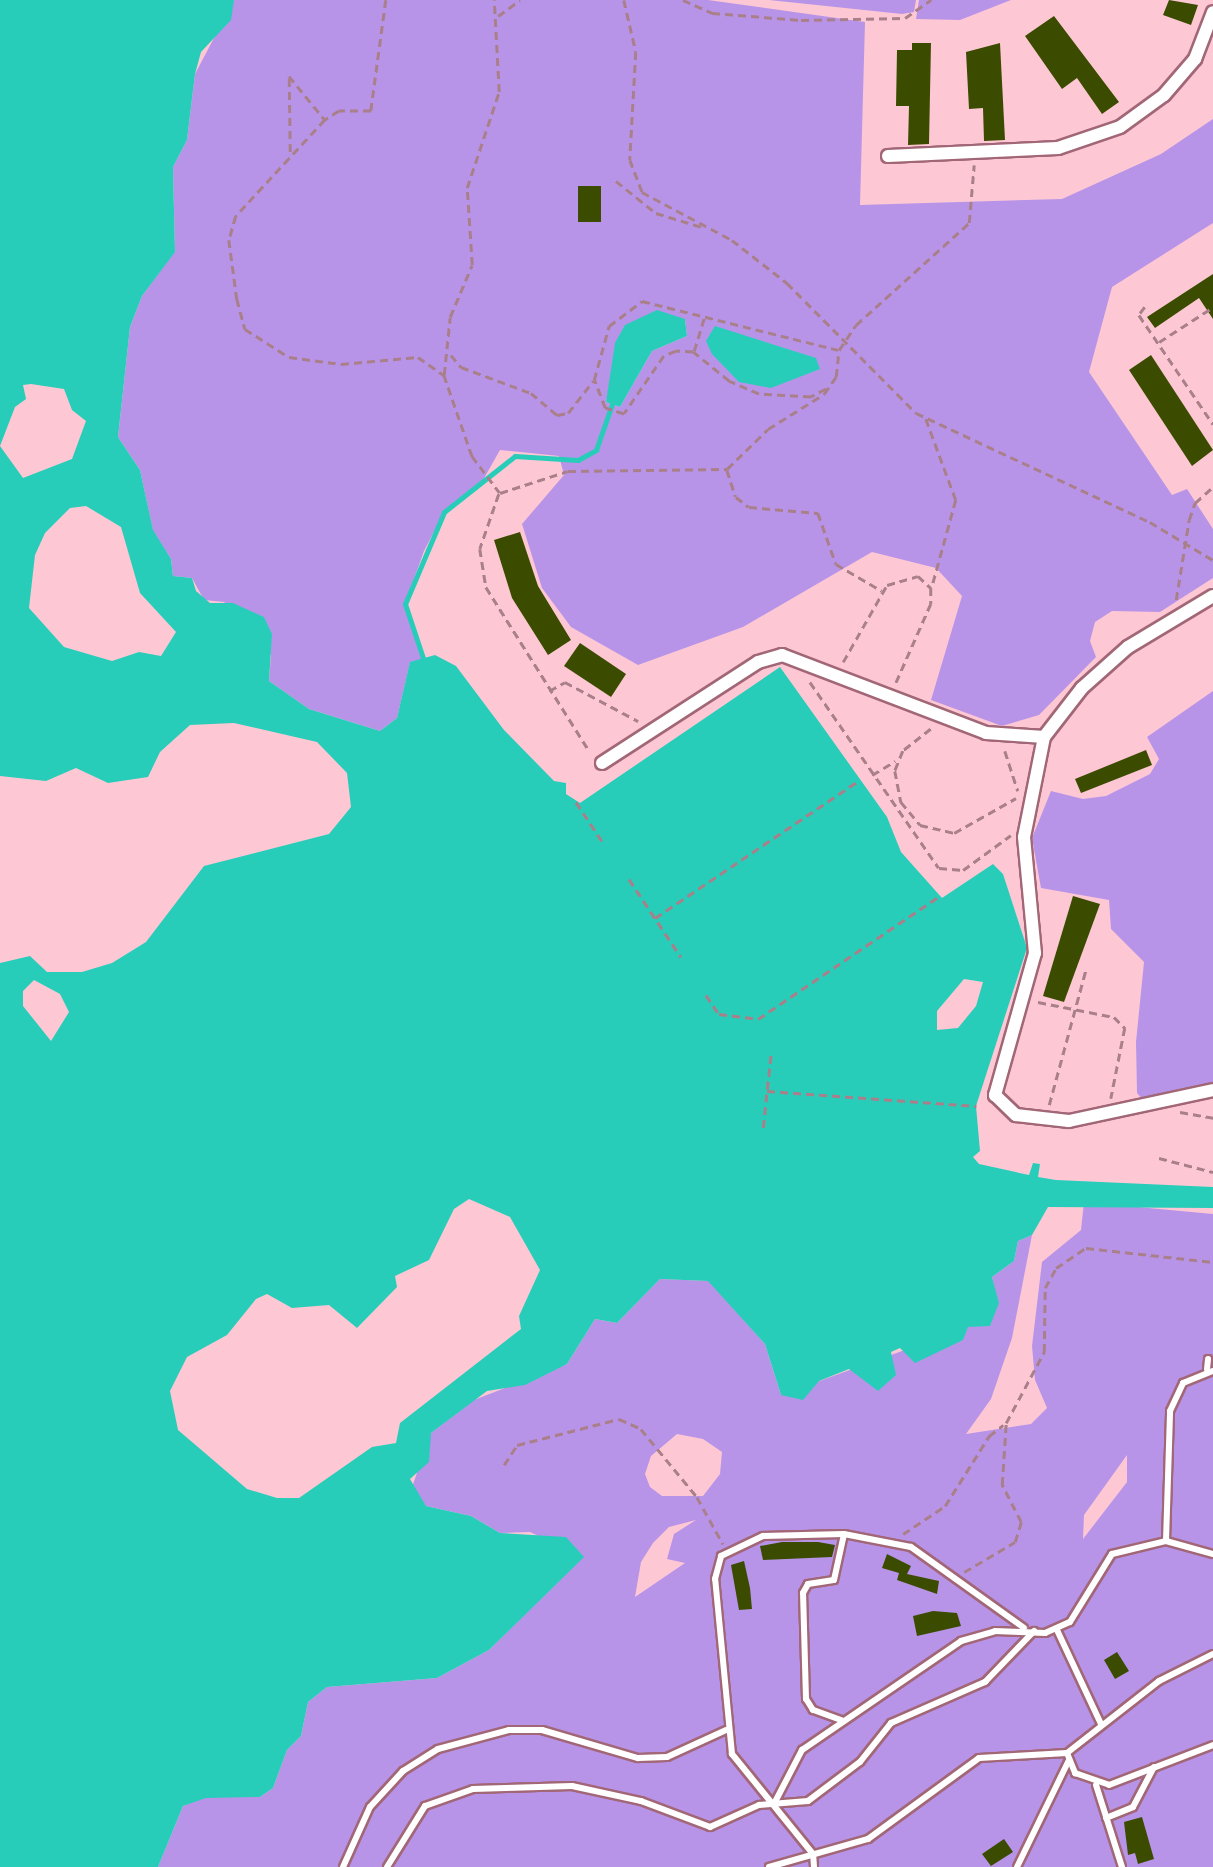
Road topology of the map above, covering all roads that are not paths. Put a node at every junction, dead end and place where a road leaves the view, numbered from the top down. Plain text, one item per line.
1 (1213, 12) edge
2 (888, 156) dead end
3 (1213, 596) edge
4 (1044, 737) junction
5 (602, 763) road end
6 (1213, 1090) edge
7 (1208, 1359) dead end
8 (1210, 1370) edge
9 (844, 1534) junction
10 (1166, 1541) junction
11 (1213, 1554) edge
12 (1024, 1628) junction
13 (1058, 1630) junction
14 (1034, 1631) junction
15 (1213, 1654) edge
16 (842, 1720) junction
17 (1101, 1724) junction
18 (726, 1730) junction
19 (1213, 1744) edge
20 (1067, 1753) junction
21 (1068, 1762) junction
22 (1154, 1766) junction
23 (784, 1780) junction
24 (1096, 1785) junction
25 (762, 1790) junction
26 (775, 1802) junction
27 (1106, 1818) junction
28 (813, 1854) junction
29 (787, 1864) edge
30 (343, 1867) edge
31 (387, 1867) edge
32 (769, 1867) edge
33 (814, 1867) edge
34 (1016, 1867) edge
35 (1122, 1867) edge

1 - 2 street
3 - 4 street
4 - 5 street
4 - 6 street
7 - 8 lane
8 - 10 lane
9 - 12 lane
9 - 16 lane
9 - 18 lane
10 - 11 lane
10 - 13 lane
12 - 14 lane
12 - 16 lane
13 - 14 lane
13 - 17 lane
14 - 26 lane
15 - 17 lane
16 - 23 lane
17 - 20 lane
18 - 25 lane
18 - 30 lane
19 - 22 lane
20 - 21 lane
20 - 28 lane
21 - 24 lane
21 - 34 lane
22 - 24 lane
22 - 27 lane
23 - 25 lane
23 - 26 lane
24 - 27 lane
25 - 26 lane
26 - 28 lane
26 - 31 lane
27 - 35 lane
28 - 29 lane
28 - 33 lane
29 - 32 lane

